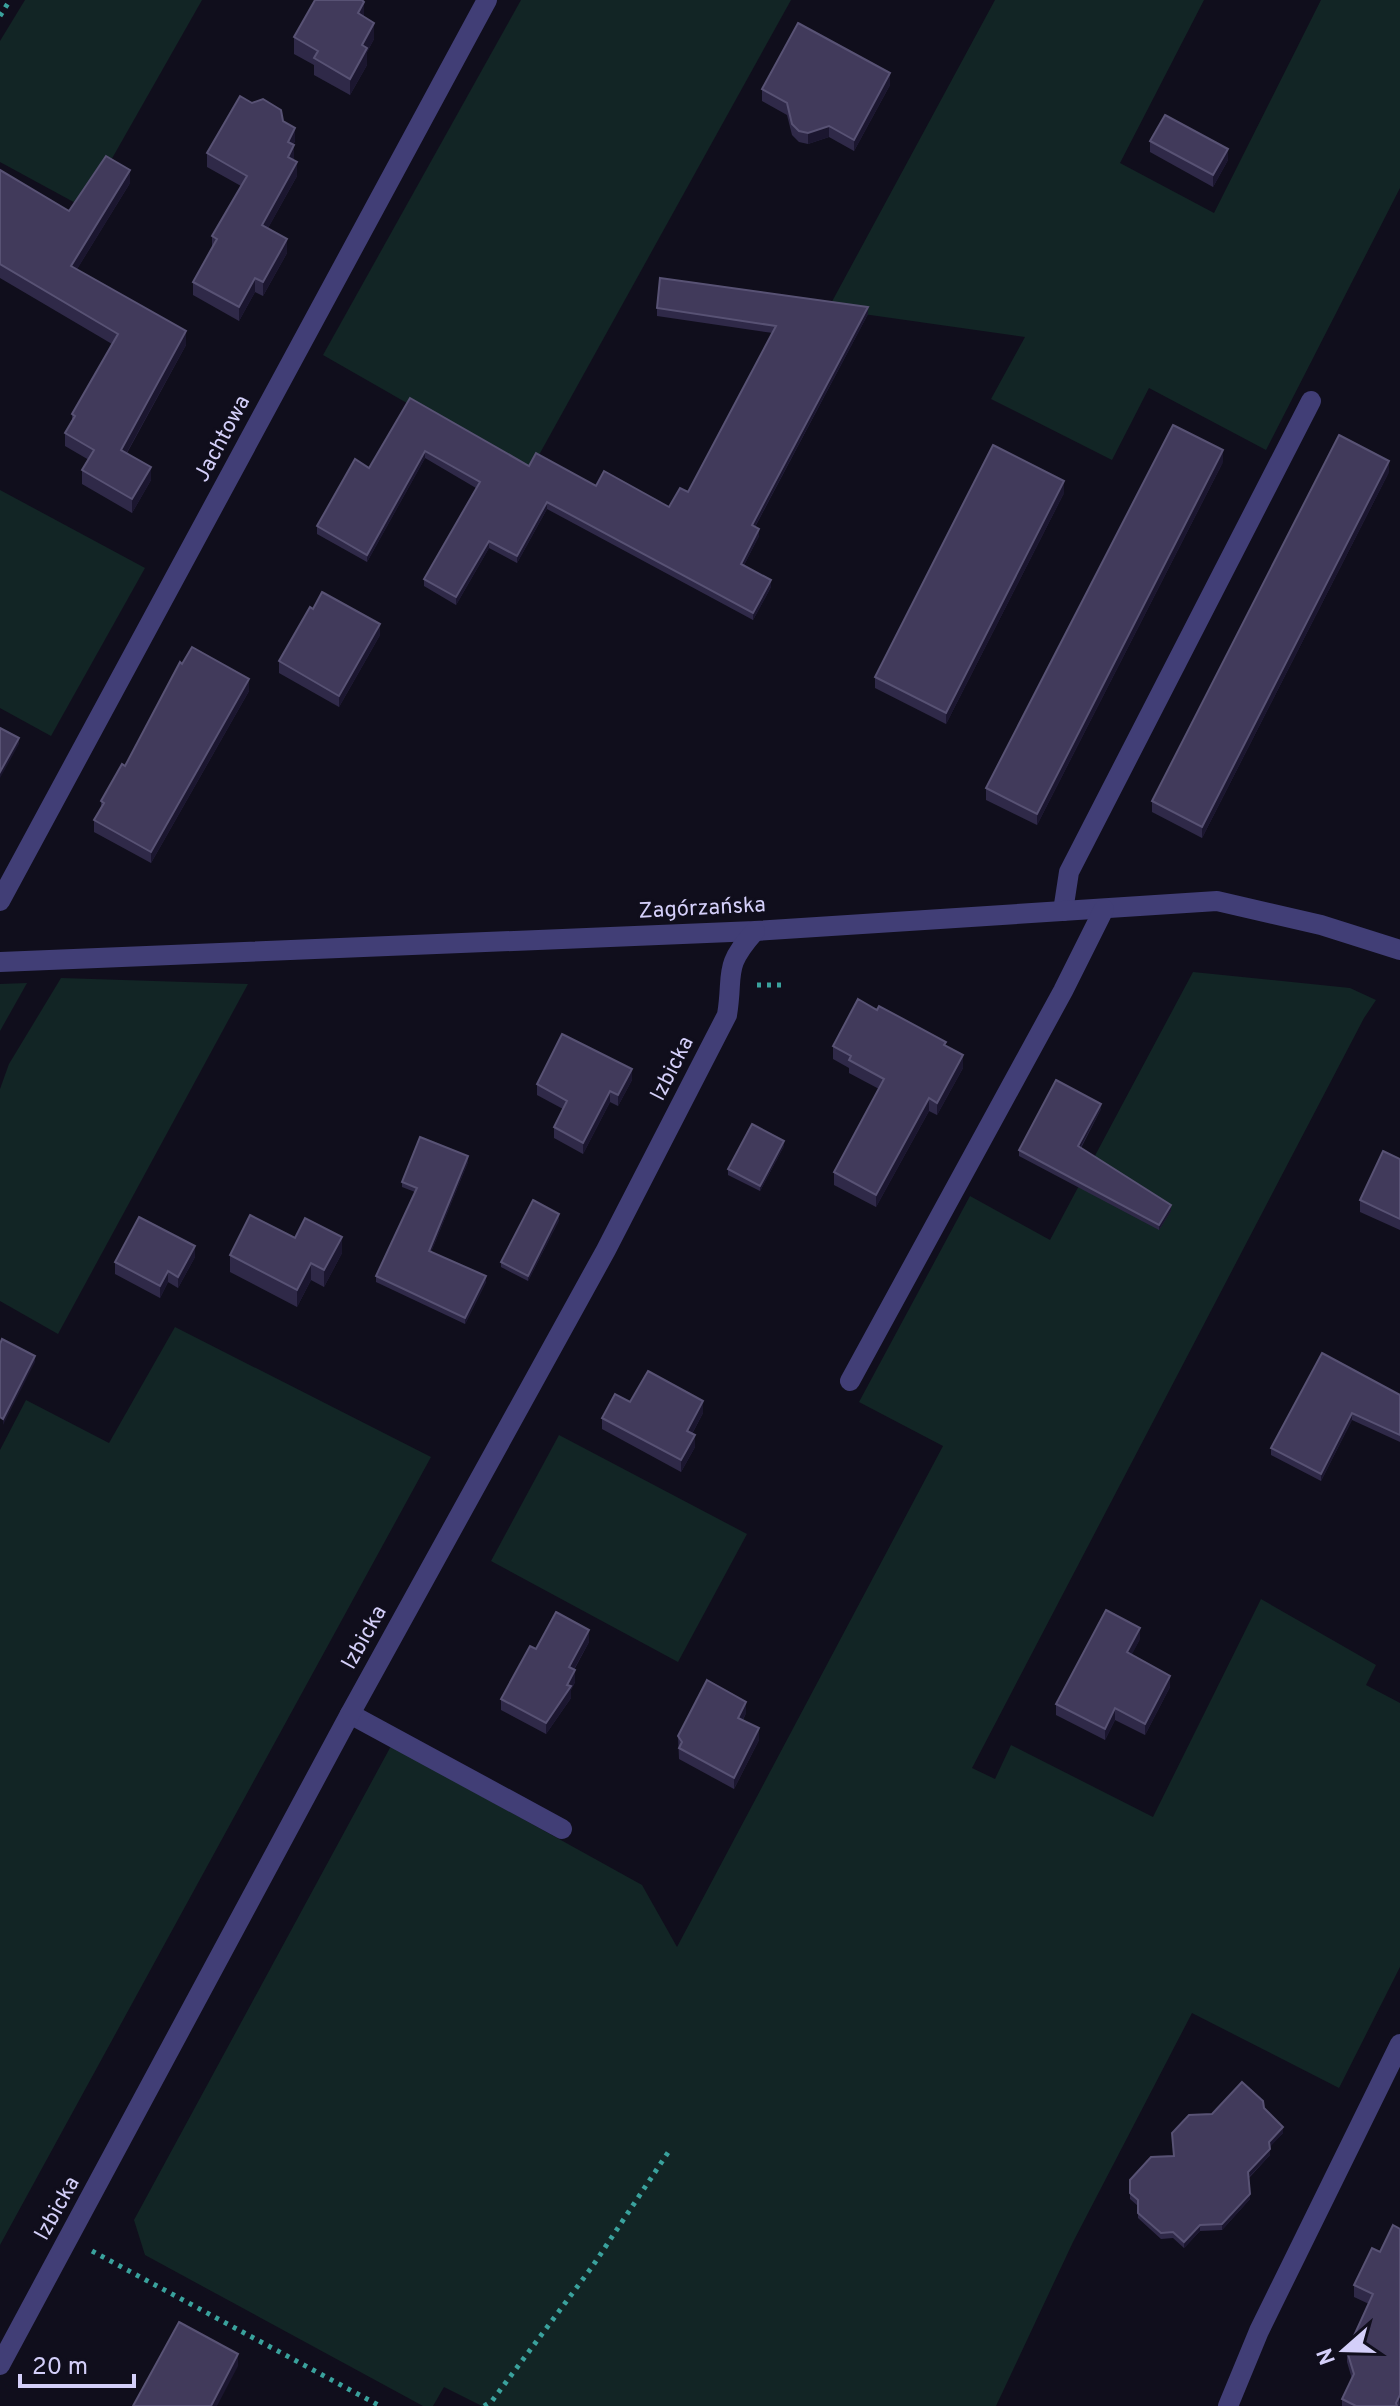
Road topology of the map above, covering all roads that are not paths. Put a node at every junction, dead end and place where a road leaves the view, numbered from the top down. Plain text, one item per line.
1 (487, 0) edge
2 (1311, 401) dead end
3 (0, 901) edge
4 (1104, 909) junction
5 (1063, 911) junction
6 (755, 931) junction
7 (1400, 950) edge
8 (0, 962) edge
9 (850, 1381) dead end
10 (350, 1714) junction
11 (562, 1829) dead end
12 (1400, 2044) edge
13 (0, 2365) edge
14 (1228, 2406) edge

1 - 3 street, Jachtowa
2 - 5 street
4 - 5 street, Zagórzańska
4 - 7 street, Zagórzańska
4 - 9 street
5 - 6 street, Zagórzańska
6 - 8 street, Zagórzańska
6 - 10 street, Izbicka
10 - 11 street
10 - 13 street, Izbicka
12 - 14 street

